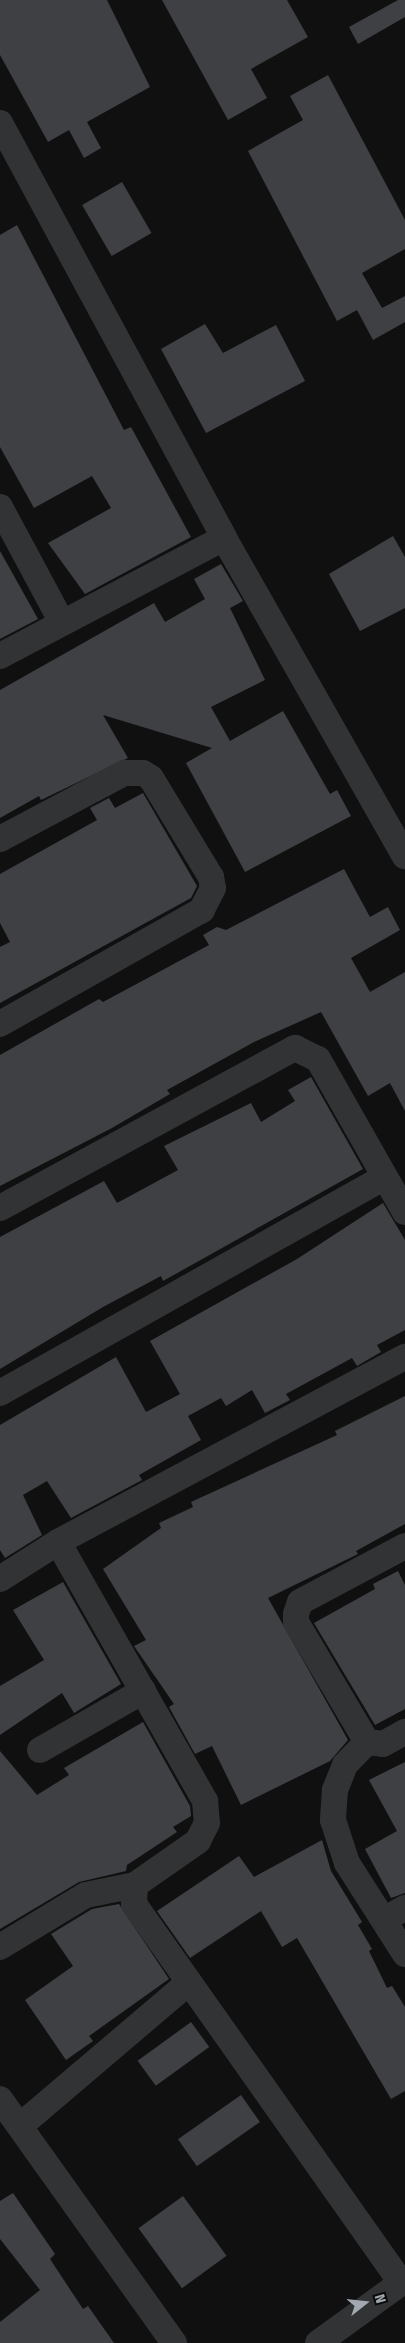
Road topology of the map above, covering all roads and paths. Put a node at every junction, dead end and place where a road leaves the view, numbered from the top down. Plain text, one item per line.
1 (0, 124) edge
2 (0, 507) edge
3 (224, 538) junction
4 (61, 621) junction
5 (0, 656) edge
6 (0, 839) edge
7 (405, 856) edge
8 (0, 1024) edge
9 (385, 1177) junction
10 (0, 1208) edge
11 (405, 1212) edge
12 (405, 1357) edge
13 (0, 1393) edge
14 (58, 1542) junction
15 (405, 1546) edge
16 (0, 1579) edge
17 (143, 1691) junction
18 (405, 1732) edge
19 (367, 1742) junction
20 (40, 1750) dead end
21 (135, 1886) junction
22 (395, 1914) edge
23 (0, 1947) edge
24 (405, 1954) edge
25 (189, 1982) junction
26 (0, 2099) edge
27 (20, 2126) junction
28 (402, 2281) edge
29 (174, 2343) edge
30 (318, 2343) edge

1 - 3 street
2 - 4 street
3 - 4 street
3 - 7 street
4 - 5 street
6 - 8 street
9 - 10 street
9 - 11 street
9 - 13 street
12 - 14 street
14 - 16 street
14 - 17 street
15 - 19 street
17 - 20 street
17 - 21 street
18 - 19 street
19 - 22 street
21 - 23 street
21 - 25 street
22 - 24 street
25 - 27 street
25 - 28 street
26 - 27 street
27 - 29 street
28 - 30 street

